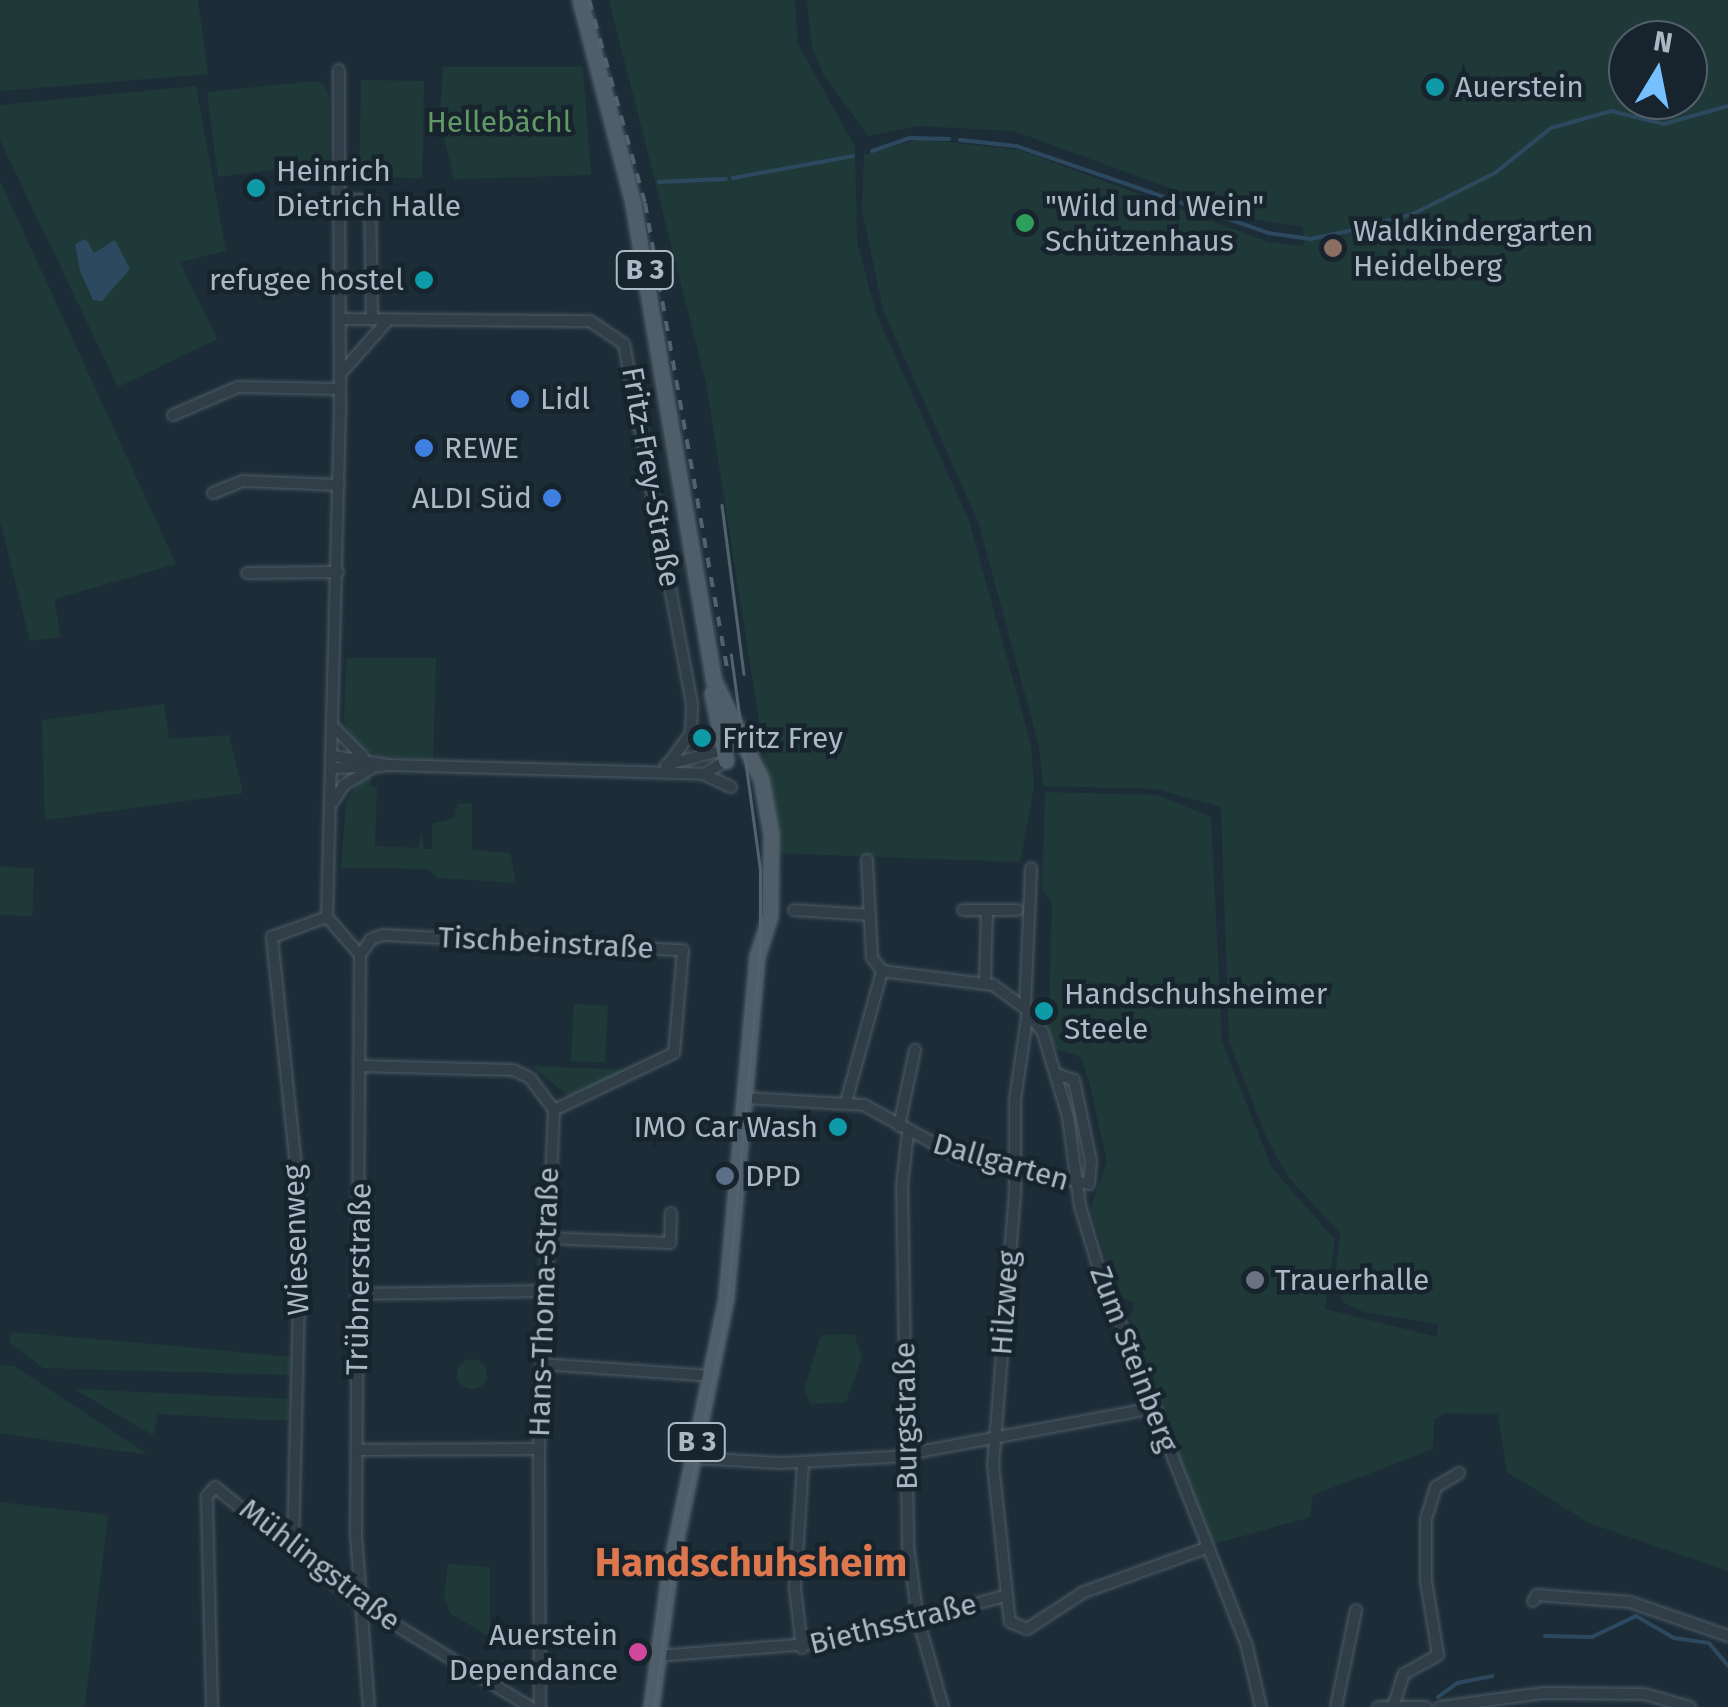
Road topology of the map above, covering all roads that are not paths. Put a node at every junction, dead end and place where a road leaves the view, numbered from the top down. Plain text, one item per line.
1 (580, 0) edge
2 (339, 70) dead end
3 (340, 200) junction
4 (340, 319) junction
5 (389, 319) junction
6 (372, 320) junction
7 (339, 383) junction
8 (173, 415) dead end
9 (339, 484) junction
10 (213, 492) dead end
11 (338, 572) junction
12 (247, 574) dead end
13 (713, 679) junction
14 (730, 722) junction
15 (335, 728) junction
16 (691, 733) junction
17 (722, 754) junction
18 (333, 762) junction
19 (370, 764) junction
20 (668, 764) junction
21 (640, 770) junction
22 (702, 774) junction
23 (731, 787) dead end
24 (332, 804) junction
25 (768, 810) junction
26 (867, 860) dead end
27 (1032, 868) dead end
28 (794, 910) dead end
29 (963, 910) dead end
30 (987, 910) junction
31 (1017, 910) dead end
32 (870, 914) junction
33 (327, 917) junction
34 (360, 955) junction
35 (882, 971) junction
36 (985, 982) junction
37 (1027, 1009) junction
38 (914, 1050) dead end
39 (360, 1066) junction
40 (1057, 1074) junction
41 (745, 1098) junction
42 (846, 1102) junction
43 (554, 1110) junction
44 (903, 1129) junction
45 (1014, 1171) junction
46 (1076, 1185) junction
47 (671, 1214) dead end
48 (546, 1238) junction
49 (543, 1291) junction
50 (361, 1294) junction
51 (542, 1364) junction
52 (701, 1374) dead end
53 (1154, 1408) junction
54 (995, 1440) junction
55 (539, 1449) junction
56 (357, 1450) junction
57 (906, 1456) junction
58 (694, 1458) junction
59 (804, 1463) junction
60 (1459, 1473) dead end
61 (294, 1545) junction
62 (1206, 1548) junction
63 (1005, 1596) junction
64 (1532, 1601) dead end
65 (358, 1602) junction
66 (1356, 1610) dead end
67 (918, 1619) junction
68 (1728, 1636) edge
69 (802, 1648) junction
70 (656, 1656) junction
71 (1394, 1704) junction
72 (212, 1707) edge
73 (369, 1707) edge
74 (530, 1707) edge
75 (540, 1707) edge
76 (651, 1707) edge
77 (943, 1707) edge
78 (1260, 1707) edge
79 (1336, 1707) edge
80 (1378, 1707) edge
81 (1426, 1707) edge
82 (1440, 1707) edge
83 (1690, 1707) edge

1 - 13 main road, B 3
2 - 3 street
3 - 4 street
3 - 6 street
4 - 6 street, Fritz-Frey-Straße
4 - 7 street
5 - 6 street, Fritz-Frey-Straße
5 - 7 street
5 - 16 street, Fritz-Frey-Straße
7 - 8 street
7 - 9 street
9 - 10 street
9 - 11 street
11 - 12 street
11 - 15 street
13 - 14 main road, B 3
13 - 17 main road, B 3
14 - 17 street
14 - 25 main road, B 3
15 - 18 street
15 - 19 street
16 - 17 street
16 - 20 street
17 - 20 street
17 - 22 street
17 - 25 main road, B 3
18 - 19 street
18 - 24 street
19 - 21 street
19 - 24 street
20 - 21 street
21 - 22 street
22 - 23 street
24 - 33 street
25 - 41 main road, B 3
26 - 32 street
27 - 37 street, Zum Steinberg
28 - 32 street
29 - 30 street
30 - 31 street
30 - 36 street
32 - 35 street
33 - 34 street
33 - 61 street, Wiesenweg
34 - 39 street, Trübnerstraße
34 - 43 street, Tischbeinstraße
35 - 36 street
35 - 42 street
36 - 37 street
37 - 40 street, Zum Steinberg
37 - 45 street, Hilzweg
38 - 44 street, Burgstraße
39 - 43 street
39 - 50 street, Trübnerstraße
40 - 46 street, Zum Steinberg
40 - 46 street, Dallgarten
41 - 42 street
41 - 58 main road, B 3
42 - 44 street
43 - 48 street, Hans-Thoma-Straße
44 - 45 street, Dallgarten
44 - 57 street, Burgstraße
45 - 46 street, Dallgarten
45 - 54 street, Hilzweg
46 - 53 street, Zum Steinberg
47 - 48 street
48 - 49 street, Hans-Thoma-Straße
49 - 50 street
49 - 51 street, Hans-Thoma-Straße
50 - 56 street, Trübnerstraße
51 - 52 street
51 - 55 street, Hans-Thoma-Straße
53 - 54 street
53 - 62 street, Zum Steinberg
54 - 57 street
54 - 63 street, Hilzweg
55 - 56 street
55 - 75 street, Hans-Thoma-Straße
56 - 65 street, Trübnerstraße
57 - 59 street
57 - 67 street, Burgstraße
58 - 59 street
58 - 70 main road, B 3
59 - 69 street
60 - 71 street
61 - 65 street, Mühlingstraße
61 - 72 street, Mühlingstraße
62 - 63 street, Biethsstraße
62 - 78 street, Zum Steinberg
63 - 67 street, Biethsstraße
64 - 68 street
65 - 73 street, Trübnerstraße
65 - 74 street, Mühlingstraße
66 - 79 street
67 - 69 street, Biethsstraße
67 - 77 street, Burgstraße
69 - 70 street, Biethsstraße
70 - 76 main road, B 3
71 - 80 street
71 - 81 street
82 - 83 street

